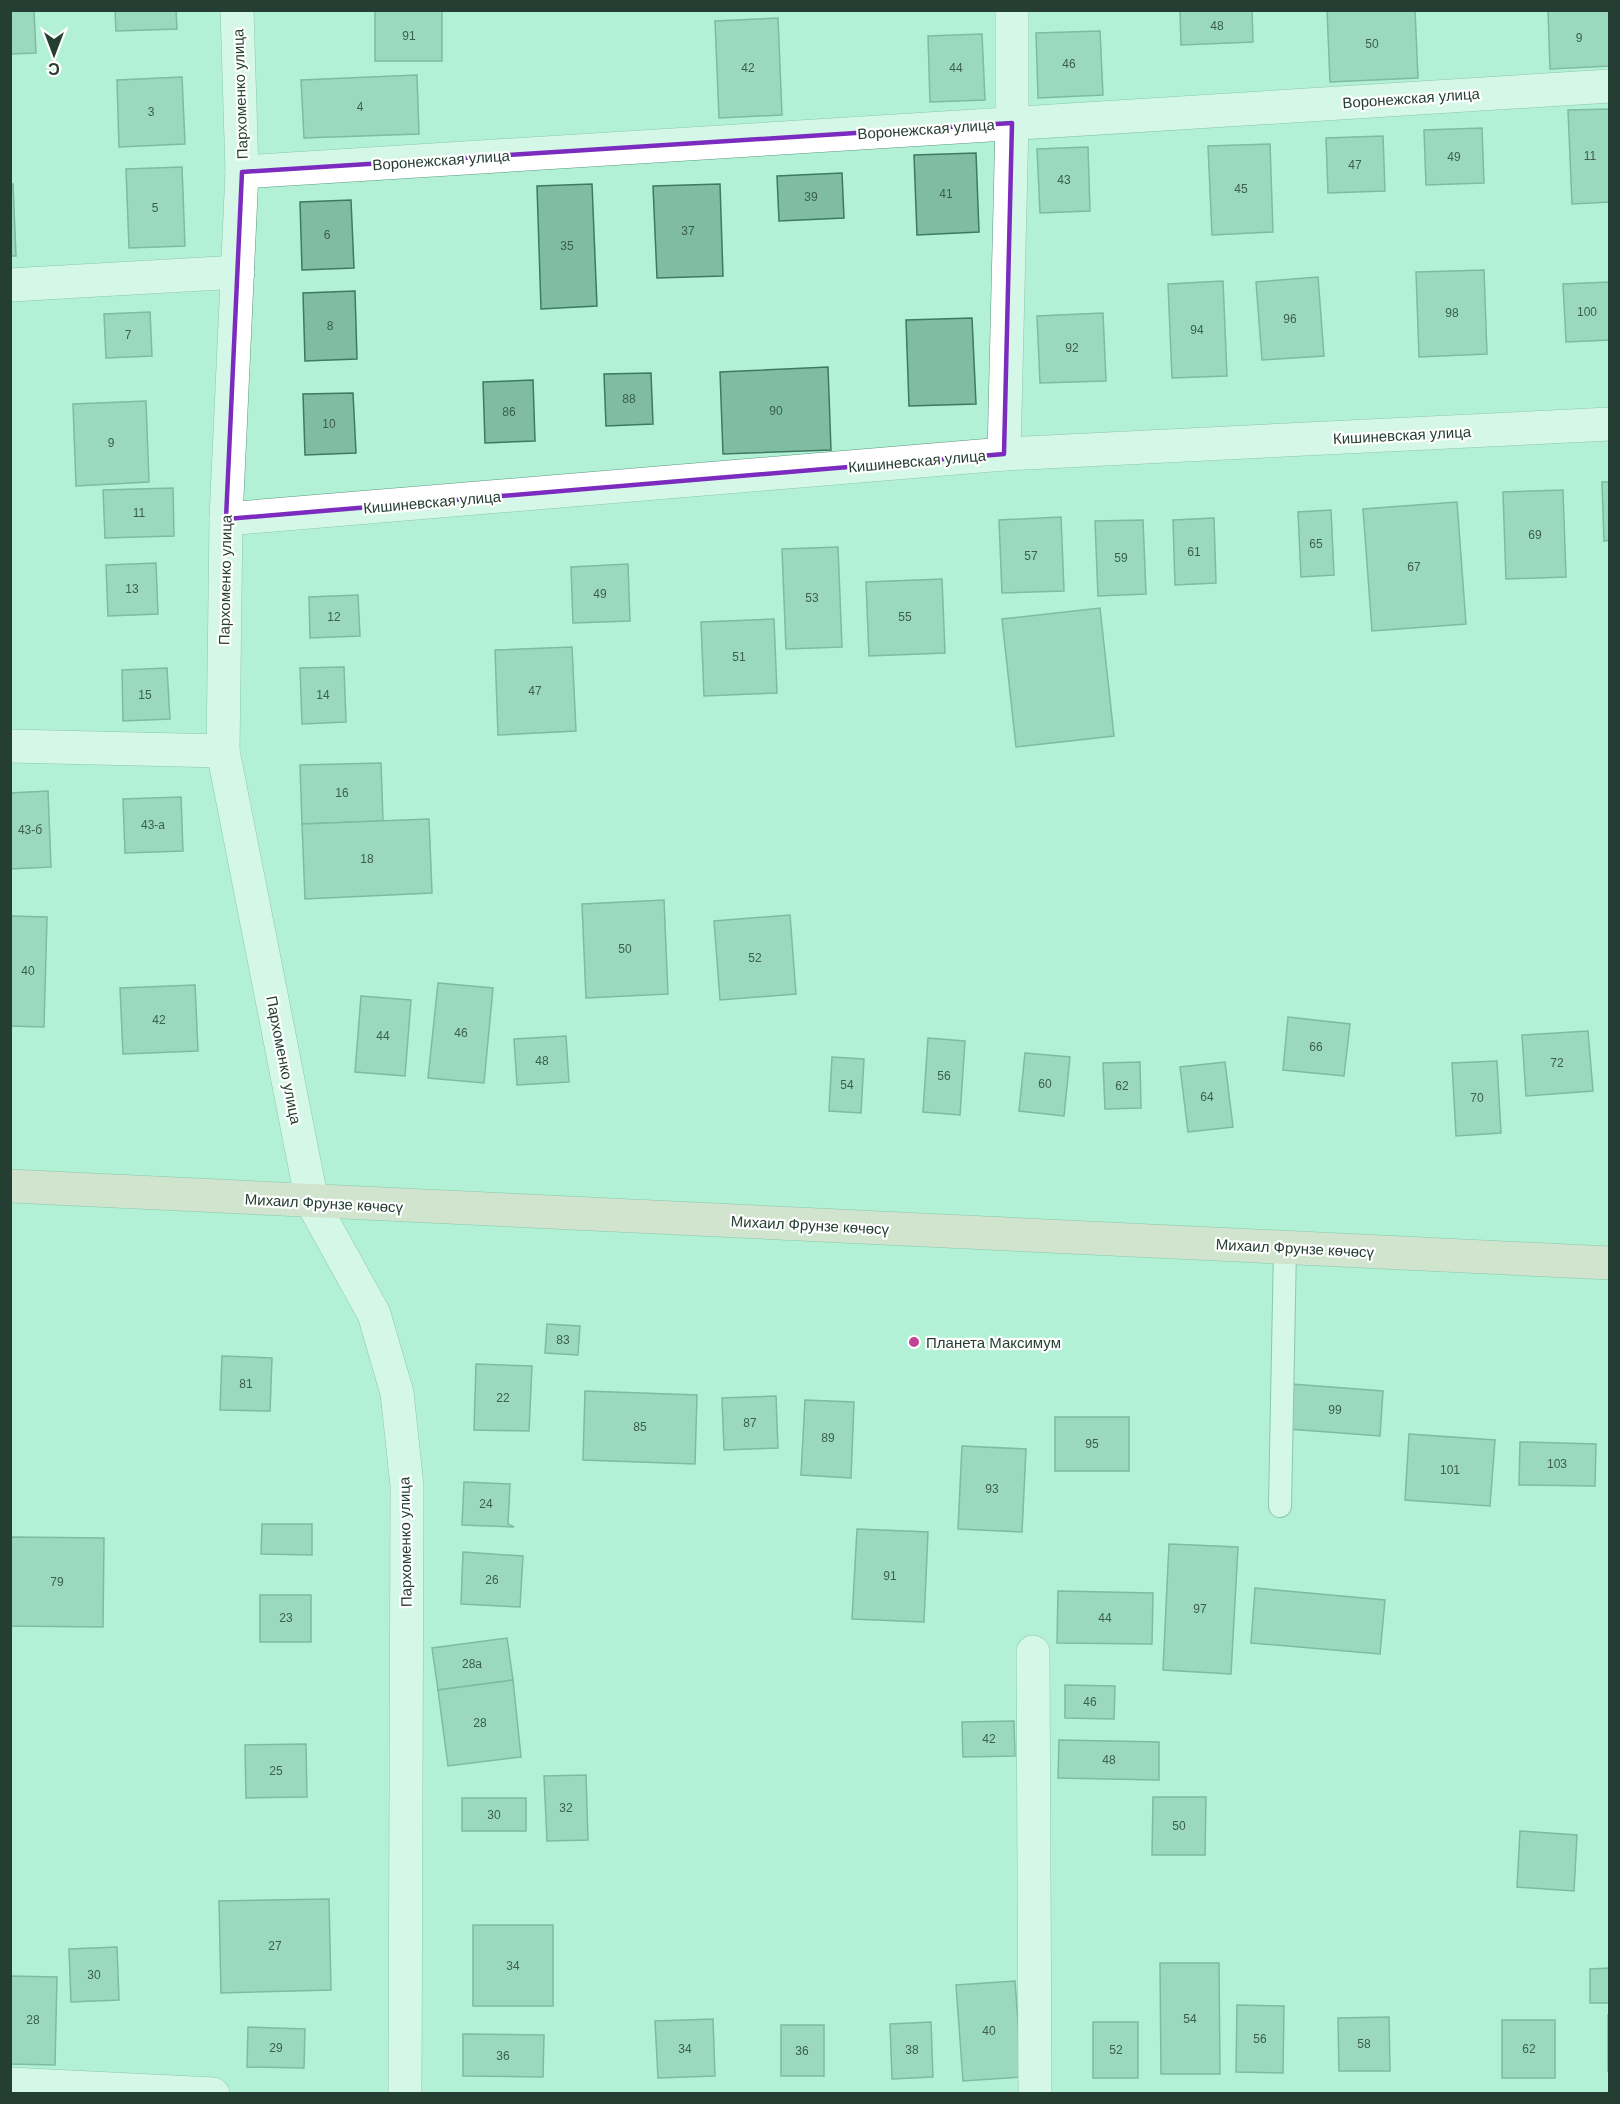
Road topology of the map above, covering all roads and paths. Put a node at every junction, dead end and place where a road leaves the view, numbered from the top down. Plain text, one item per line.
1 (237, 10) edge
2 (1012, 10) edge
3 (1610, 86) edge
4 (1012, 123) junction
5 (242, 172) junction
6 (238, 272) junction
7 (10, 285) edge
8 (1610, 424) edge
9 (1004, 454) junction
10 (226, 519) junction
11 (10, 746) edge
12 (223, 751) junction
13 (10, 1186) edge
14 (312, 1202) junction
15 (1285, 1248) junction
16 (1610, 1263) edge
17 (1280, 1506) dead end
18 (1033, 1652) dead end
19 (10, 2084) edge
20 (213, 2094) edge
21 (405, 2094) edge
22 (1035, 2094) edge

1 - 5 street, Пархоменко улица
2 - 4 street
3 - 4 street, Воронежская улица
4 - 5 street, Воронежская улица
4 - 9 street
5 - 6 street, Пархоменко улица
6 - 7 street
6 - 10 street, Пархоменко улица
8 - 9 street, Кишиневская улица
9 - 10 street, Кишиневская улица
10 - 12 street, Пархоменко улица
11 - 12 street
12 - 14 street, Пархоменко улица
13 - 14 main road, Михаил Фрунзе көчөсү
14 - 15 main road, Михаил Фрунзе көчөсү
14 - 21 street, Пархоменко улица
15 - 16 main road, Михаил Фрунзе көчөсү
15 - 17 lane
18 - 22 street
19 - 20 street

